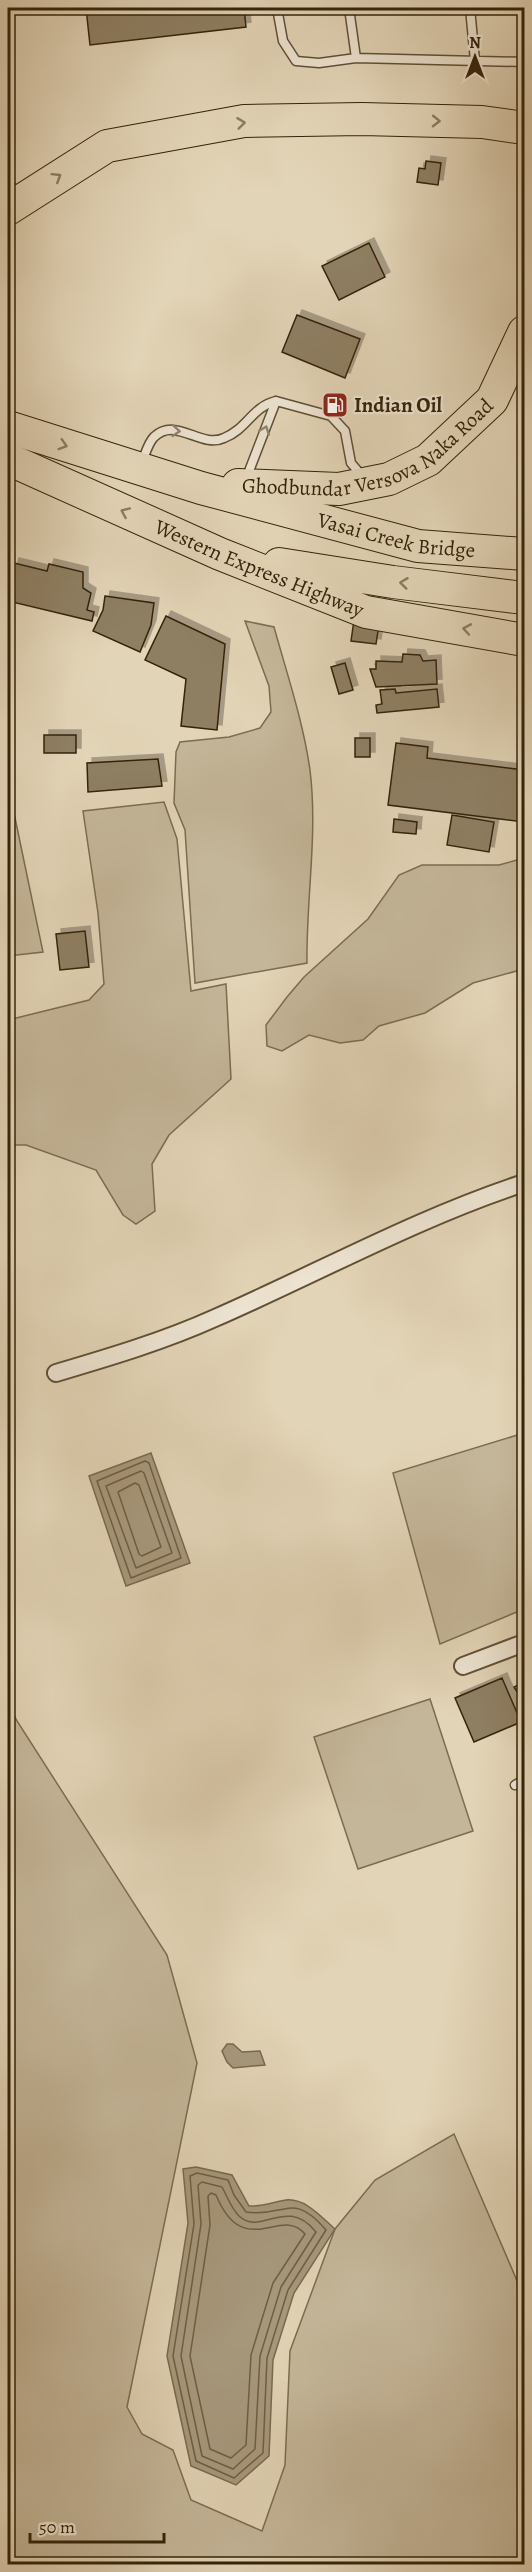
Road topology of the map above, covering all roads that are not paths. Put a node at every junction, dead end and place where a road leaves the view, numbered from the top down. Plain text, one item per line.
1 (278, 8) edge
2 (349, 8) edge
3 (470, 8) edge
4 (356, 58) junction
5 (475, 61) junction
6 (525, 62) edge
7 (525, 128) edge
8 (13, 197) edge
9 (525, 332) edge
10 (276, 401) junction
11 (8, 427) edge
12 (8, 459) edge
13 (139, 468) junction
14 (369, 483) junction
15 (244, 485) junction
16 (201, 488) junction
17 (220, 554) junction
18 (525, 554) edge
19 (525, 598) edge
20 (525, 640) edge
21 (525, 1183) edge
22 (56, 1373) dead end
23 (525, 1643) edge
24 (463, 1666) dead end
25 (525, 1780) edge
26 (515, 1785) dead end

1 - 4 lane
2 - 4 lane
3 - 5 lane
4 - 5 lane
5 - 6 lane
8 -> 7 highway
9 - 14 highway, Ghodbundar Versova Naka Road
13 -> 10 lane
10 - 14 lane
15 -> 10 lane
11 -> 13 highway
17 -> 12 highway, Western Express Highway
13 - 16 highway
14 - 15 highway, Ghodbundar Versova Naka Road
15 - 16 highway, Ghodbundar Versova Naka Road
16 - 18 highway, Vasai Creek Bridge
19 -> 17 highway
20 -> 17 highway, Western Express Highway
21 - 22 street
23 - 24 street
25 - 26 lane

